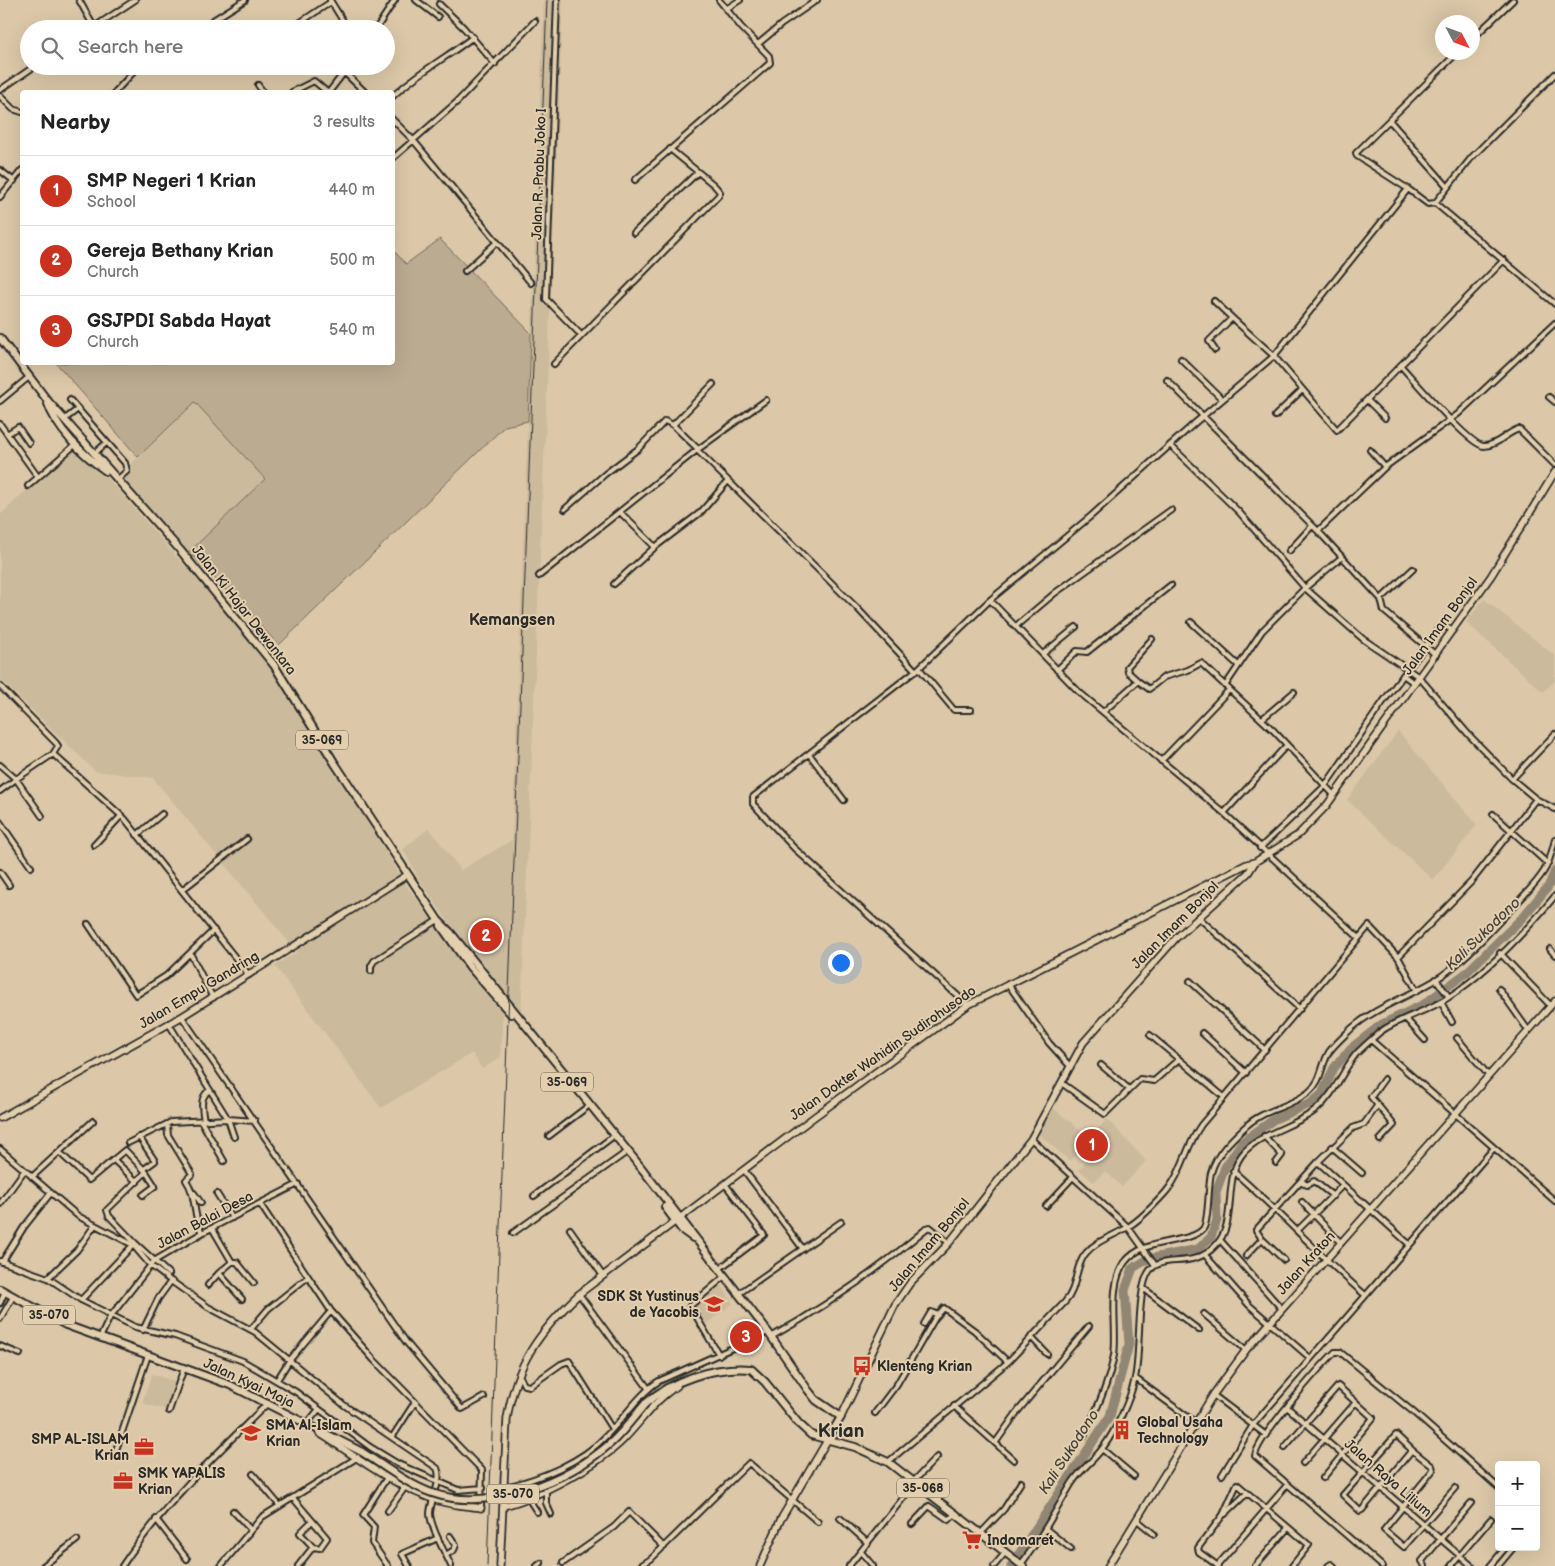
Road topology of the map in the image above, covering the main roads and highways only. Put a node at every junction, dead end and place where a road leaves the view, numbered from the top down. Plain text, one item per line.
1 (0, 338) edge
2 (20, 361) edge
3 (23, 365) edge
4 (47, 400) junction
5 (1555, 472) edge
6 (117, 477) junction
7 (1255, 862) junction
8 (407, 876) junction
9 (439, 921) junction
10 (1553, 1003) edge
11 (0, 1118) edge
12 (678, 1220) junction
13 (3, 1291) edge
14 (695, 1377) junction
15 (841, 1417) junction
16 (828, 1439) junction
17 (360, 1455) junction
18 (504, 1503) junction
19 (481, 1508) road end
20 (1020, 1565) edge
21 (500, 1566) edge
22 (760, 1566) edge
23 (1108, 1566) edge

1 - 2 main road, Jalan Ki Hajar Dewantara / 35-069
3 - 4 main road, Jalan Ki Hajar Dewantara / 35-069
4 - 6 main road, Jalan Ki Hajar Dewantara / 35-069
4 - 6 main road, Jalan Ki Hajar Dewantara / 35-069
5 - 7 main road, Jalan Imam Bonjol
6 - 8 main road, Jalan Ki Hajar Dewantara / 35-069
7 - 12 main road, Jalan Dokter Wahidin Sudirohusodo
7 - 15 main road, Jalan Imam Bonjol
8 - 9 main road, Jalan Ki Hajar Dewantara / 35-069
8 - 11 main road, Jalan Empu Gandring
9 - 12 main road, Jalan Ki Hajar Dewantara / 35-069
9 - 12 main road, Jalan Ki Hajar Dewantara / 35-069
10 - 23 main road, Jalan Kraton
12 - 15 main road, Jalan Ki Hajar Dewantara / 35-069
12 - 18 main road, Jalan Dokter Wahidin Sudirohusodo, bridge
13 - 17 main road, Jalan Kyai Maja / 35-070
14 - 16 main road, 35-070
14 - 17 main road, 35-070, bridge
14 - 18 main road
15 - 16 main road
16 - 20 main road, 35-068
16 - 22 main road
17 - 19 main road
18 - 21 main road, Jalan Dokter Wahidin Sudirohusodo

